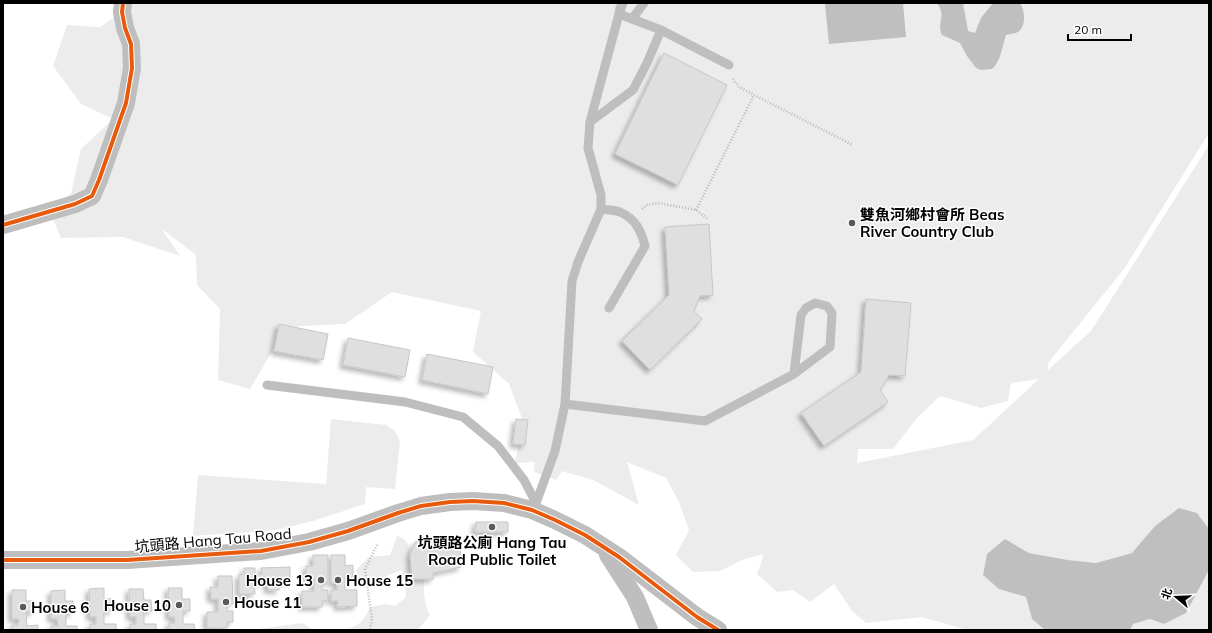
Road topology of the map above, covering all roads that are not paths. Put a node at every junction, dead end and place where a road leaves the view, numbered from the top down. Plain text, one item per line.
1 (123, 3) edge
2 (622, 3) edge
3 (644, 3) edge
4 (619, 14) junction
5 (632, 19) junction
6 (661, 30) junction
7 (729, 64) road end
8 (590, 122) junction
9 (602, 209) junction
10 (3, 225) edge
11 (608, 308) dead end
12 (794, 374) junction
13 (267, 385) dead end
14 (565, 404) junction
15 (535, 507) junction
16 (603, 547) junction
17 (3, 560) edge
18 (649, 630) edge
19 (718, 630) edge

1 - 10 street
2 - 4 lane
3 - 5 lane
4 - 5 lane
4 - 8 lane
5 - 6 lane
6 - 7 lane
6 - 8 lane
8 - 9 lane
9 - 11 lane
9 - 14 lane
12 - 12 lane
12 - 14 lane
13 - 15 lane
14 - 15 lane
15 - 16 street, 坑頭路 Hang Tau Road
15 - 17 street, 坑頭路 Hang Tau Road
16 - 18 street
16 - 19 street, 坑頭路 Hang Tau Road

